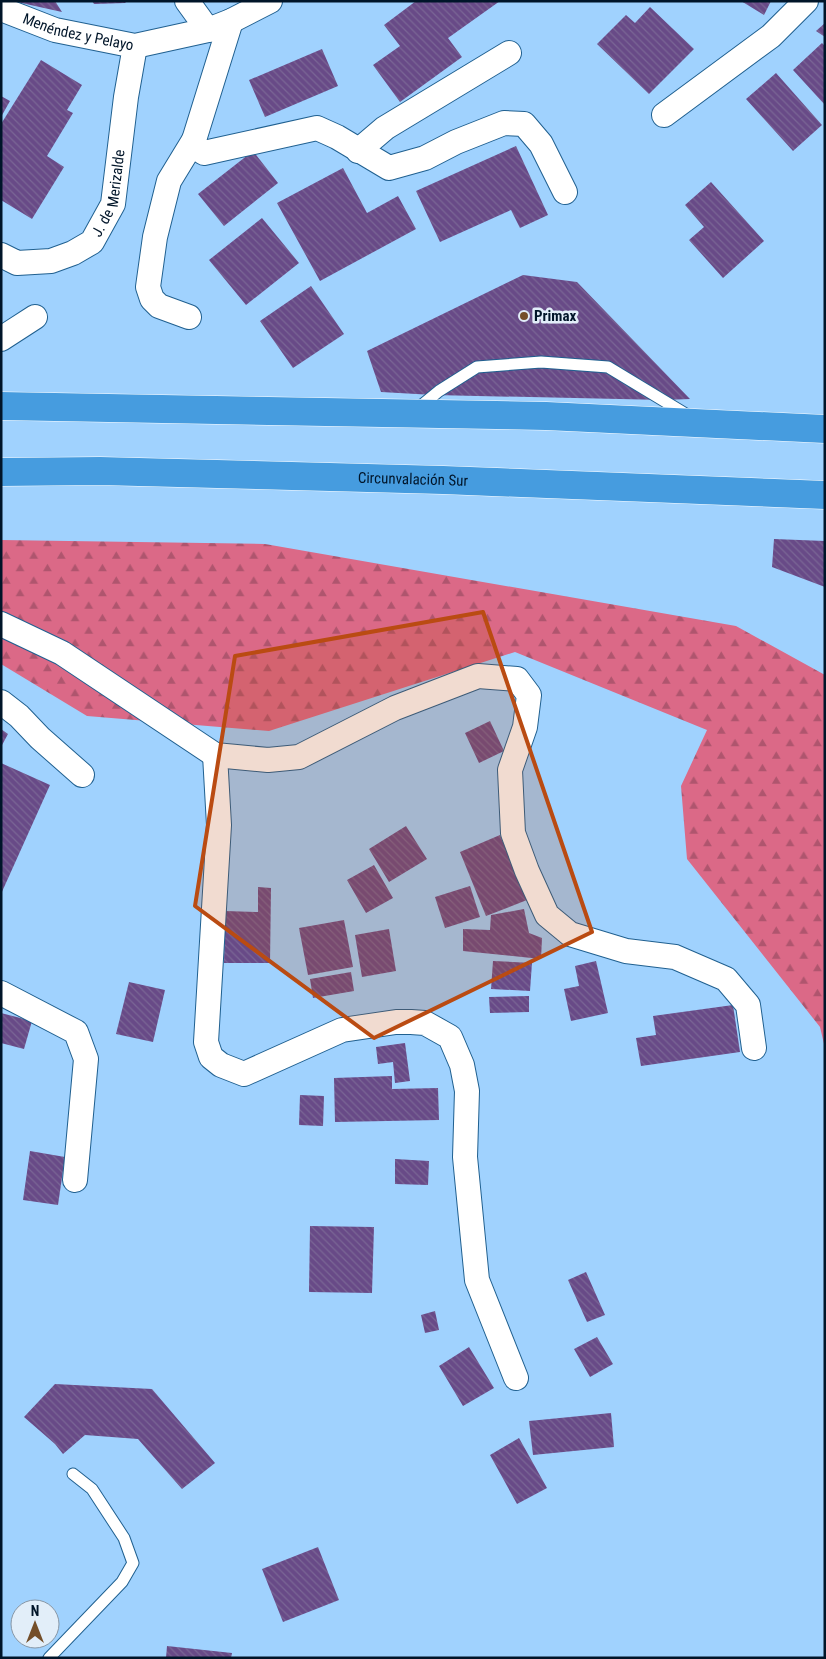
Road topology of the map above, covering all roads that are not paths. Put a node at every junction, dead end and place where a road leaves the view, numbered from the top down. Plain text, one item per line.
1 (187, 1) edge
2 (270, 1) edge
3 (806, 1) edge
4 (1, 9) edge
5 (231, 21) junction
6 (208, 30) junction
7 (135, 46) junction
8 (509, 53) dead end
9 (664, 116) dead end
10 (194, 140) junction
11 (358, 151) junction
12 (565, 192) dead end
13 (1, 255) edge
14 (35, 317) dead end
15 (189, 317) dead end
16 (1, 339) edge
17 (1, 406) edge
18 (412, 413) junction
19 (698, 422) junction
20 (825, 429) edge
21 (1, 472) edge
22 (825, 495) edge
23 (1, 624) edge
24 (1, 702) edge
25 (216, 755) junction
26 (82, 775) dead end
27 (1, 993) edge
28 (754, 1048) dead end
29 (75, 1180) dead end
30 (516, 1378) dead end
31 (73, 1474) dead end
32 (48, 1658) edge

1 - 6 street
2 - 5 street, Menéndez y Pelayo
3 - 9 street
4 - 7 street, Menéndez y Pelayo
5 - 6 street, Menéndez y Pelayo
5 - 10 street
6 - 7 street, Menéndez y Pelayo
7 - 13 street, J. de Merizalde
8 - 11 street
10 - 11 street
10 - 15 street
11 - 12 street
14 - 16 street
17 - 18 highway
18 - 19 highway
18 - 19 lane
19 - 20 highway
21 - 22 highway, Circunvalación Sur
23 - 25 street
24 - 26 street
25 - 28 street
25 - 30 street
27 - 29 street
31 - 32 lane

